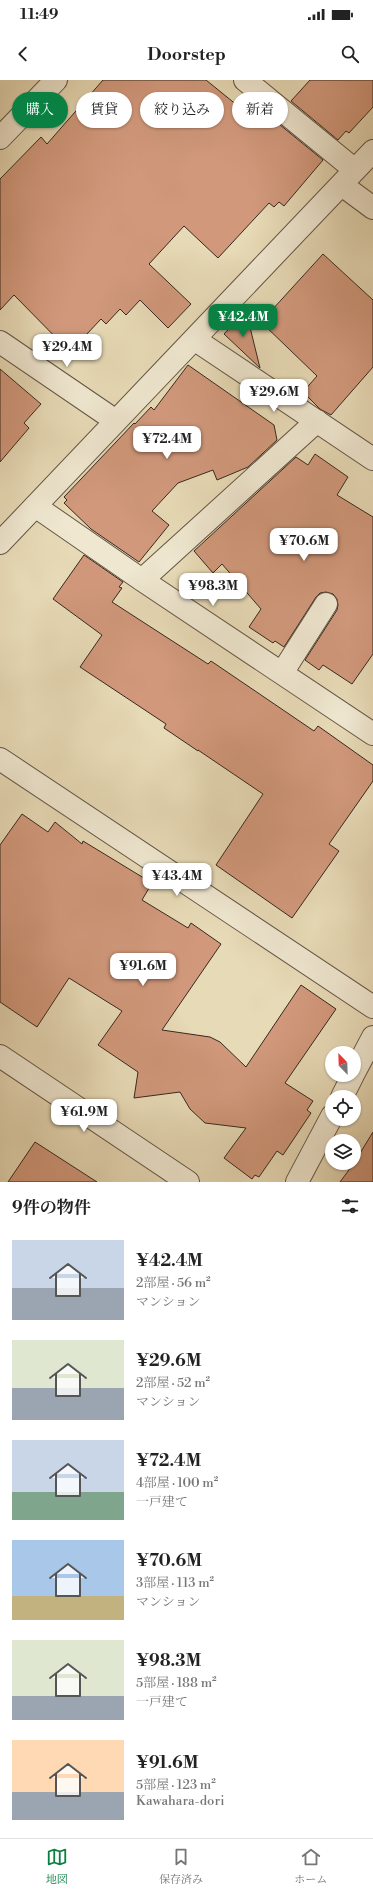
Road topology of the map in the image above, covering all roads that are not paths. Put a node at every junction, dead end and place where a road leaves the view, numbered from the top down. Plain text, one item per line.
1 (56, 80) edge
2 (245, 80) edge
3 (4, 127) edge
4 (373, 152) edge
5 (348, 177) junction
6 (373, 208) edge
7 (194, 339) junction
8 (0, 342) edge
9 (116, 421) junction
10 (317, 421) junction
11 (373, 459) edge
12 (35, 506) junction
13 (0, 543) edge
14 (142, 580) junction
15 (326, 604) dead end
16 (282, 673) junction
17 (373, 734) edge
18 (0, 759) edge
19 (373, 1007) edge
20 (373, 1037) edge
21 (0, 1056) edge
22 (361, 1060) edge
23 (327, 1126) edge
24 (188, 1182) edge
25 (297, 1182) edge

1 - 3 street
2 - 5 street
4 - 5 street
5 - 6 street
5 - 7 street
7 - 9 street
7 - 10 street
8 - 9 street
9 - 12 street
10 - 11 street
10 - 14 street
12 - 13 street
12 - 14 street
14 - 16 street
15 - 16 street
16 - 17 street
18 - 19 street
20 - 22 street
21 - 24 street
23 - 25 street

